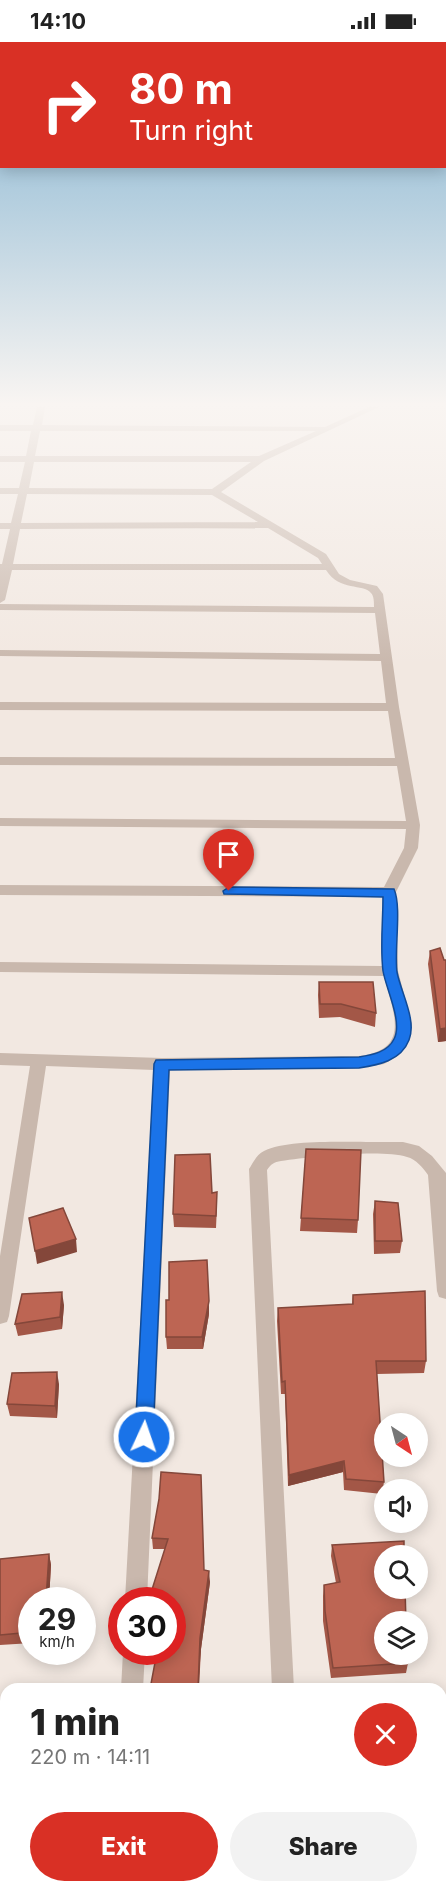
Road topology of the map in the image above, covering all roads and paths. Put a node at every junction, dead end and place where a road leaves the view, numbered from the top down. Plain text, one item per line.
1 (23, 493) edge
2 (216, 493) edge
3 (272, 525) junction
4 (0, 526) edge
5 (16, 526) junction
6 (3, 567) edge
7 (327, 567) junction
8 (0, 600) edge
9 (0, 607) edge
10 (380, 610) junction
11 (0, 653) edge
12 (386, 658) junction
13 (0, 706) edge
14 (393, 707) junction
15 (0, 761) edge
16 (402, 762) junction
17 (0, 822) edge
18 (413, 825) junction
19 (0, 890) edge
20 (389, 892) junction
21 (0, 967) edge
22 (390, 971) junction
23 (0, 1059) edge
24 (39, 1059) junction
25 (162, 1064) junction
26 (446, 1291) edge
27 (0, 1316) edge
28 (137, 1587) edge
29 (133, 1665) edge
30 (132, 1683) edge
31 (283, 1683) edge

1 - 5 street
2 - 3 street
3 - 5 street
3 - 7 street
4 - 5 street
5 - 6 street
6 - 7 street
6 - 8 street
7 - 10 street
9 - 10 street
10 - 12 street
11 - 12 street
12 - 14 street
13 - 14 street
14 - 16 street
15 - 16 street
16 - 18 street
17 - 18 street
18 - 20 street
19 - 20 street
20 - 22 street
21 - 22 street
22 - 25 street
23 - 24 street
24 - 25 street
24 - 27 street
25 - 28 street
26 - 31 street
29 - 30 street

